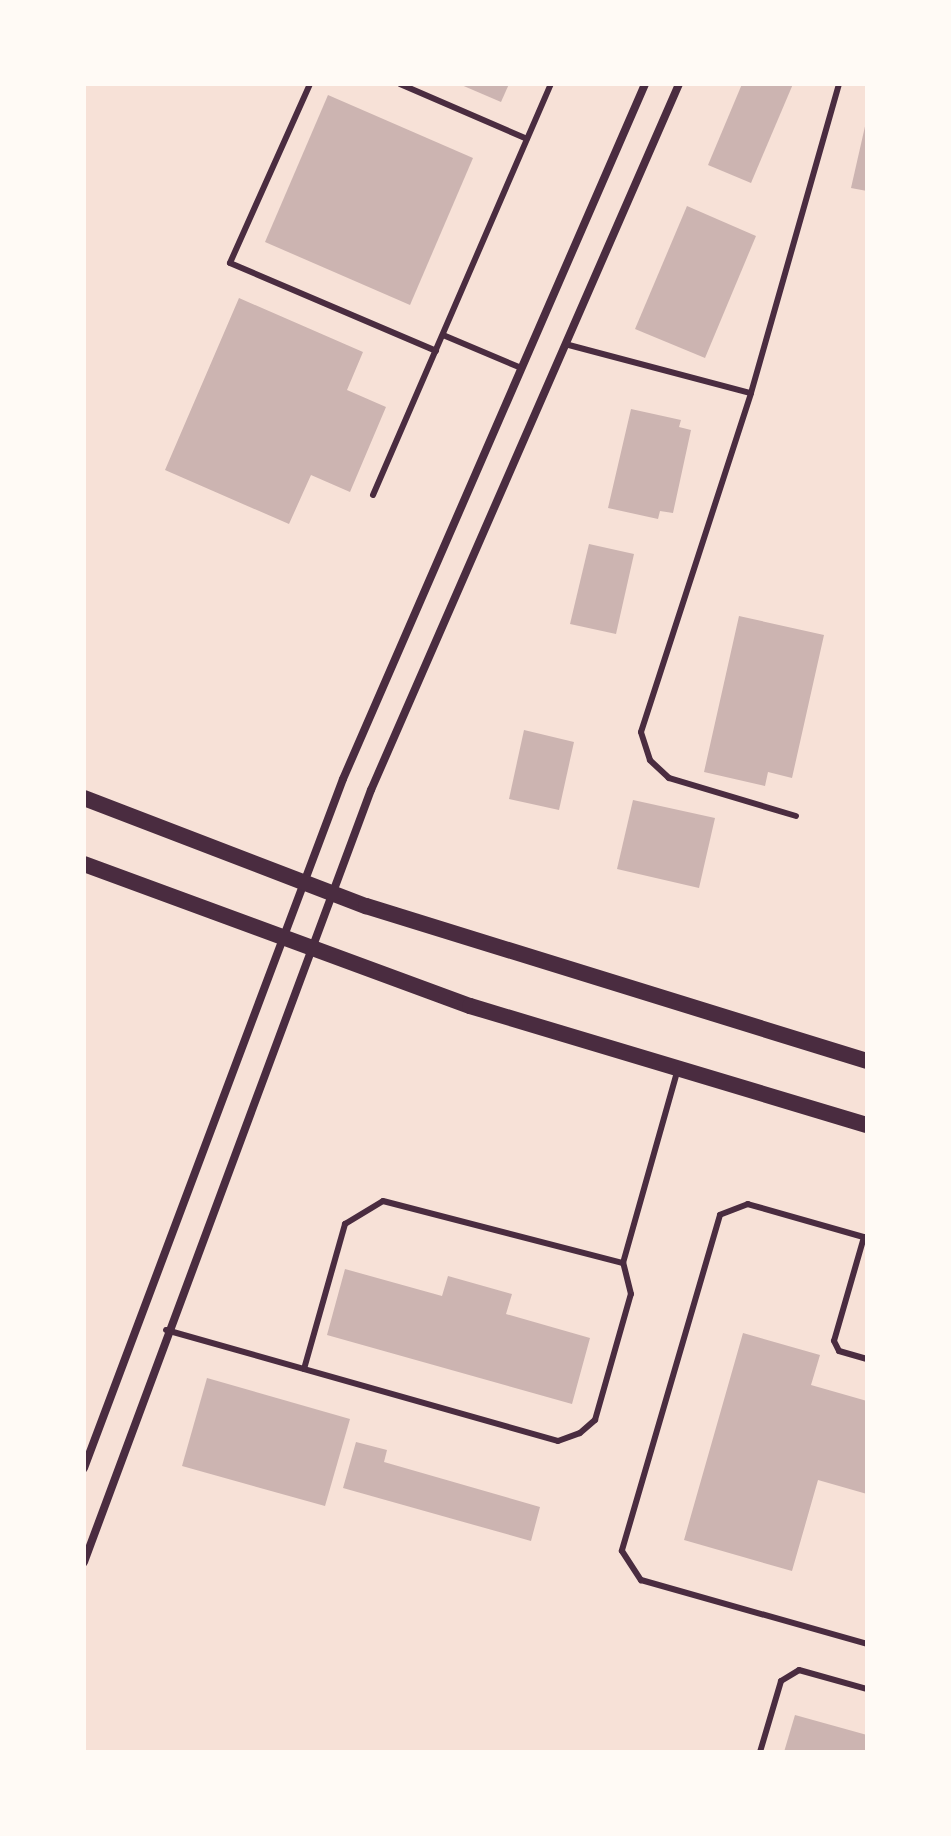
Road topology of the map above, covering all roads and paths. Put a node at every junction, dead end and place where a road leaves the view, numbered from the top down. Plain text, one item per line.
1 (310, 84) edge
2 (400, 84) edge
3 (551, 84) edge
4 (645, 84) edge
5 (679, 84) edge
6 (839, 84) edge
7 (527, 139) junction
8 (443, 335) junction
9 (565, 344) junction
10 (436, 351) junction
11 (521, 368) junction
12 (751, 393) junction
13 (373, 495) dead end
14 (84, 798) edge
15 (796, 816) dead end
16 (84, 864) edge
17 (302, 883) junction
18 (331, 893) junction
19 (280, 940) junction
20 (309, 951) junction
21 (867, 1061) edge
22 (678, 1069) junction
23 (867, 1125) edge
24 (866, 1238) edge
25 (623, 1263) junction
26 (166, 1330) junction
27 (867, 1359) edge
28 (304, 1369) junction
29 (84, 1468) edge
30 (84, 1562) edge
31 (867, 1644) edge
32 (867, 1689) edge
33 (760, 1752) edge

1 - 10 lane
2 - 7 lane
3 - 7 lane
4 - 11 street
5 - 9 street
6 - 12 lane
7 - 8 lane
8 - 10 lane
8 - 11 lane
9 - 12 lane
9 - 18 street
10 - 13 lane
11 - 17 street
12 - 15 lane
14 - 17 main road
16 - 19 main road
17 - 18 main road
17 - 19 street
18 - 20 street
18 - 21 main road
19 - 20 main road
19 - 29 street
20 - 22 main road
20 - 26 street
22 - 23 main road
22 - 25 lane
24 - 27 lane
24 - 31 lane
25 - 28 lane
25 - 28 lane
26 - 28 lane
26 - 30 street
32 - 33 lane

